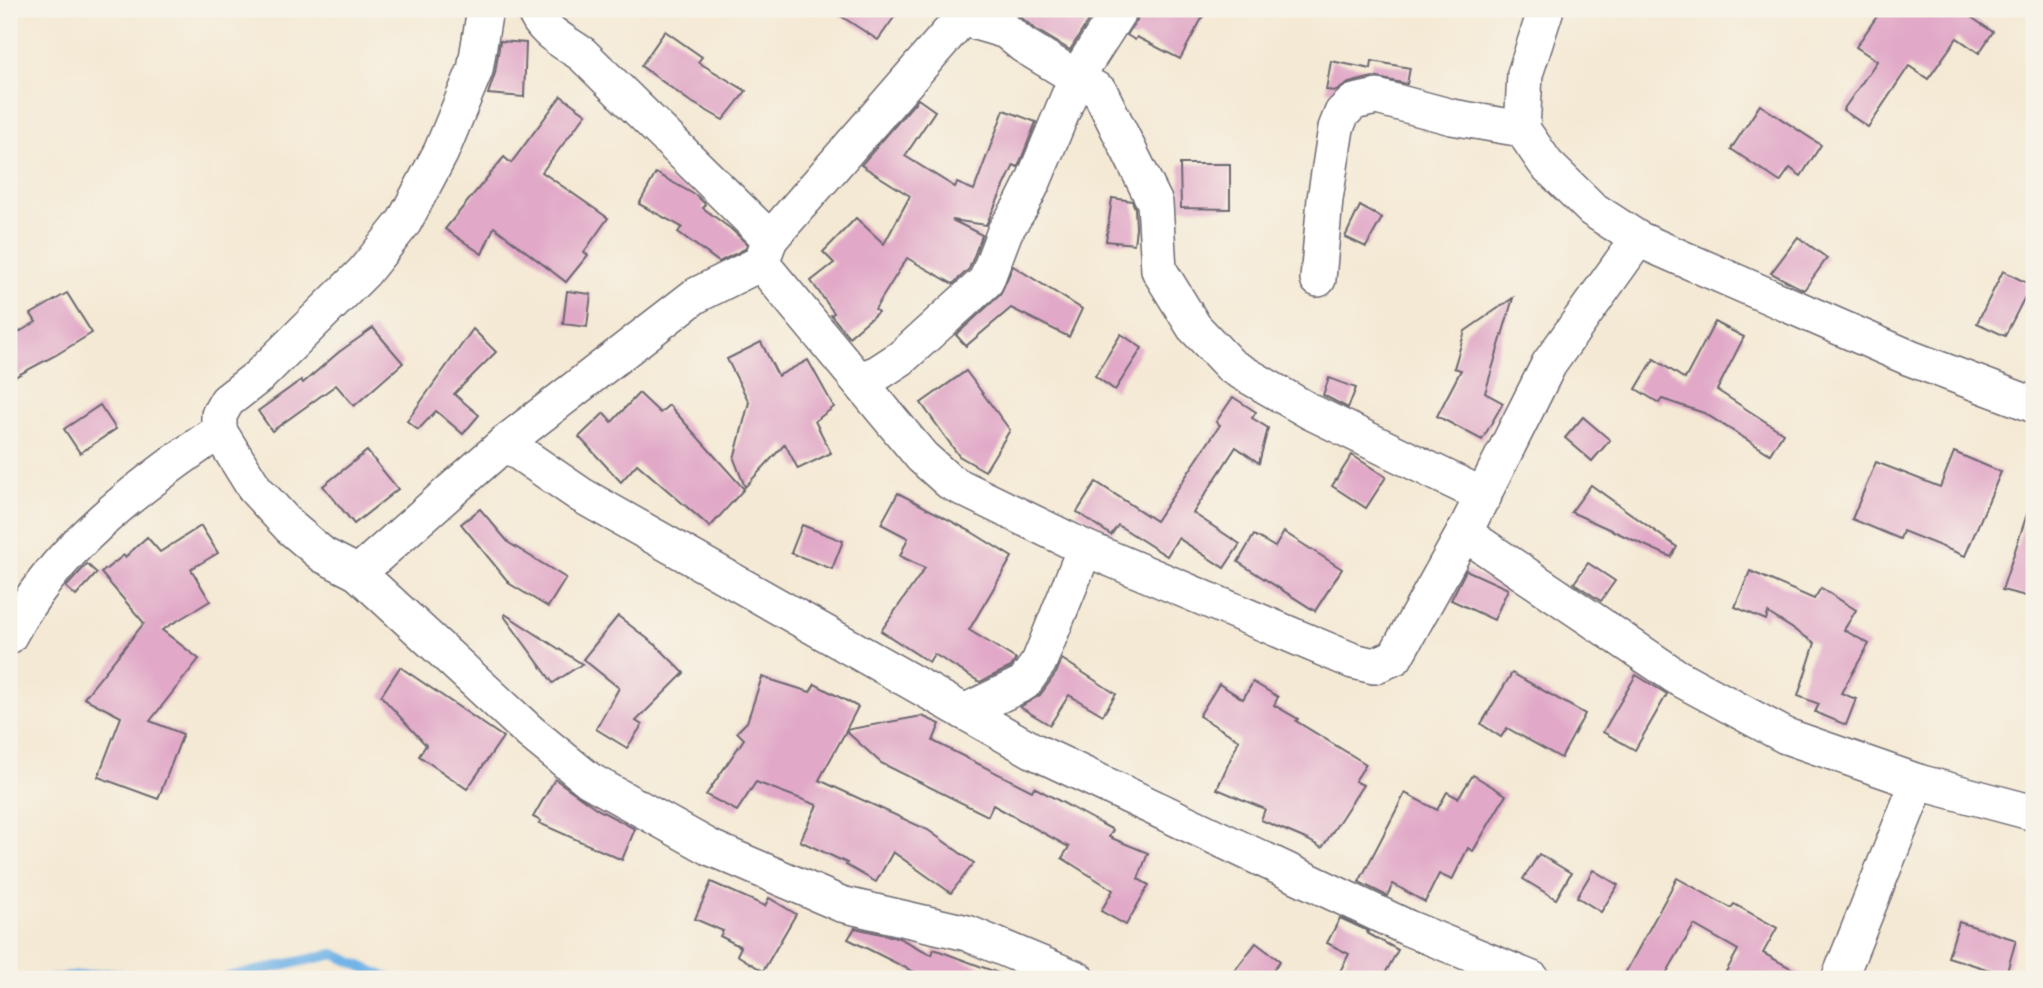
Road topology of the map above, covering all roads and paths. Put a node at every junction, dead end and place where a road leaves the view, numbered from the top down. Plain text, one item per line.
1 (485, 9) edge
2 (534, 9) edge
3 (1120, 9) edge
4 (1546, 9) edge
5 (959, 13) edge
6 (1077, 76) junction
7 (1522, 129) junction
8 (1638, 239) junction
9 (766, 251) junction
10 (1318, 279) dead end
11 (860, 380) junction
12 (2034, 405) edge
13 (219, 431) junction
14 (505, 443) junction
15 (1484, 496) junction
16 (1464, 533) junction
17 (1085, 548) junction
18 (358, 573) junction
19 (9, 635) edge
20 (964, 712) junction
21 (1918, 782) junction
22 (2034, 813) edge
23 (1077, 979) edge
24 (1532, 979) edge
25 (1839, 979) edge

1 - 13 street
2 - 9 street
3 - 6 street
4 - 7 street
5 - 6 street
5 - 9 street
6 - 11 street
6 - 15 street
7 - 8 street
7 - 10 street
8 - 12 street
8 - 15 street
9 - 11 street
9 - 14 street
11 - 17 street
13 - 18 street
13 - 19 street
14 - 18 street
14 - 20 street
15 - 16 street
16 - 17 street
16 - 21 street
17 - 20 street
18 - 23 street
20 - 24 street
21 - 22 street
21 - 25 street

